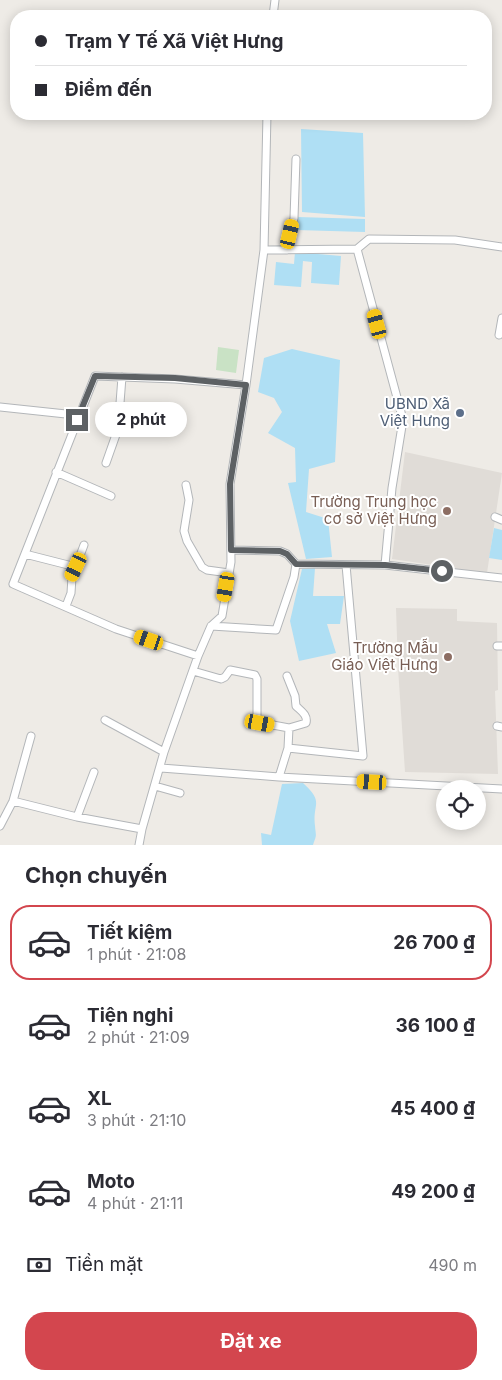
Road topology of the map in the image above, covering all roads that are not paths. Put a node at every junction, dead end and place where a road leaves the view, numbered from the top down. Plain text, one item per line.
1 (267, 120) edge
2 (296, 160) dead end
3 (502, 247) edge
4 (357, 249) junction
5 (264, 250) junction
6 (287, 250) junction
7 (502, 318) edge
8 (499, 335) dead end
9 (122, 377) junction
10 (246, 385) junction
11 (0, 407) edge
12 (77, 420) junction
13 (106, 463) dead end
14 (56, 472) junction
15 (186, 486) dead end
16 (112, 496) dead end
17 (84, 545) dead end
18 (231, 550) junction
19 (25, 554) junction
20 (296, 564) junction
21 (346, 565) junction
22 (385, 565) junction
23 (76, 567) junction
24 (229, 573) junction
25 (502, 578) edge
26 (66, 606) junction
27 (211, 626) junction
28 (198, 656) junction
29 (193, 671) junction
30 (287, 676) dead end
31 (104, 720) dead end
32 (289, 728) junction
33 (31, 736) dead end
34 (288, 748) junction
35 (164, 752) junction
36 (161, 768) junction
37 (94, 772) dead end
38 (279, 777) junction
39 (155, 786) junction
40 (502, 789) edge
41 (180, 793) dead end
42 (13, 801) junction
43 (77, 818) junction
44 (0, 826) edge
45 (142, 829) junction
46 (139, 845) edge

1 - 5 street
2 - 6 street
3 - 4 street
4 - 6 street
4 - 22 street
5 - 6 street
5 - 10 street
7 - 8 street
9 - 10 street
9 - 12 street
9 - 13 street
10 - 18 street
11 - 12 street
12 - 14 street
14 - 16 street
14 - 19 street
15 - 24 street
17 - 23 street
18 - 20 street
18 - 24 street
19 - 23 street
19 - 26 street
20 - 21 street
20 - 27 street
21 - 22 street
21 - 34 street
22 - 25 street
23 - 26 street
24 - 27 street
26 - 28 street
27 - 28 street
28 - 29 street
29 - 32 street
29 - 35 street
30 - 32 street
31 - 35 street
32 - 34 street
33 - 42 street
34 - 38 street
35 - 36 street
36 - 38 street
36 - 39 street
37 - 43 street
38 - 40 street
39 - 41 street
39 - 45 street
42 - 43 street
42 - 44 street
43 - 45 street
45 - 46 street

